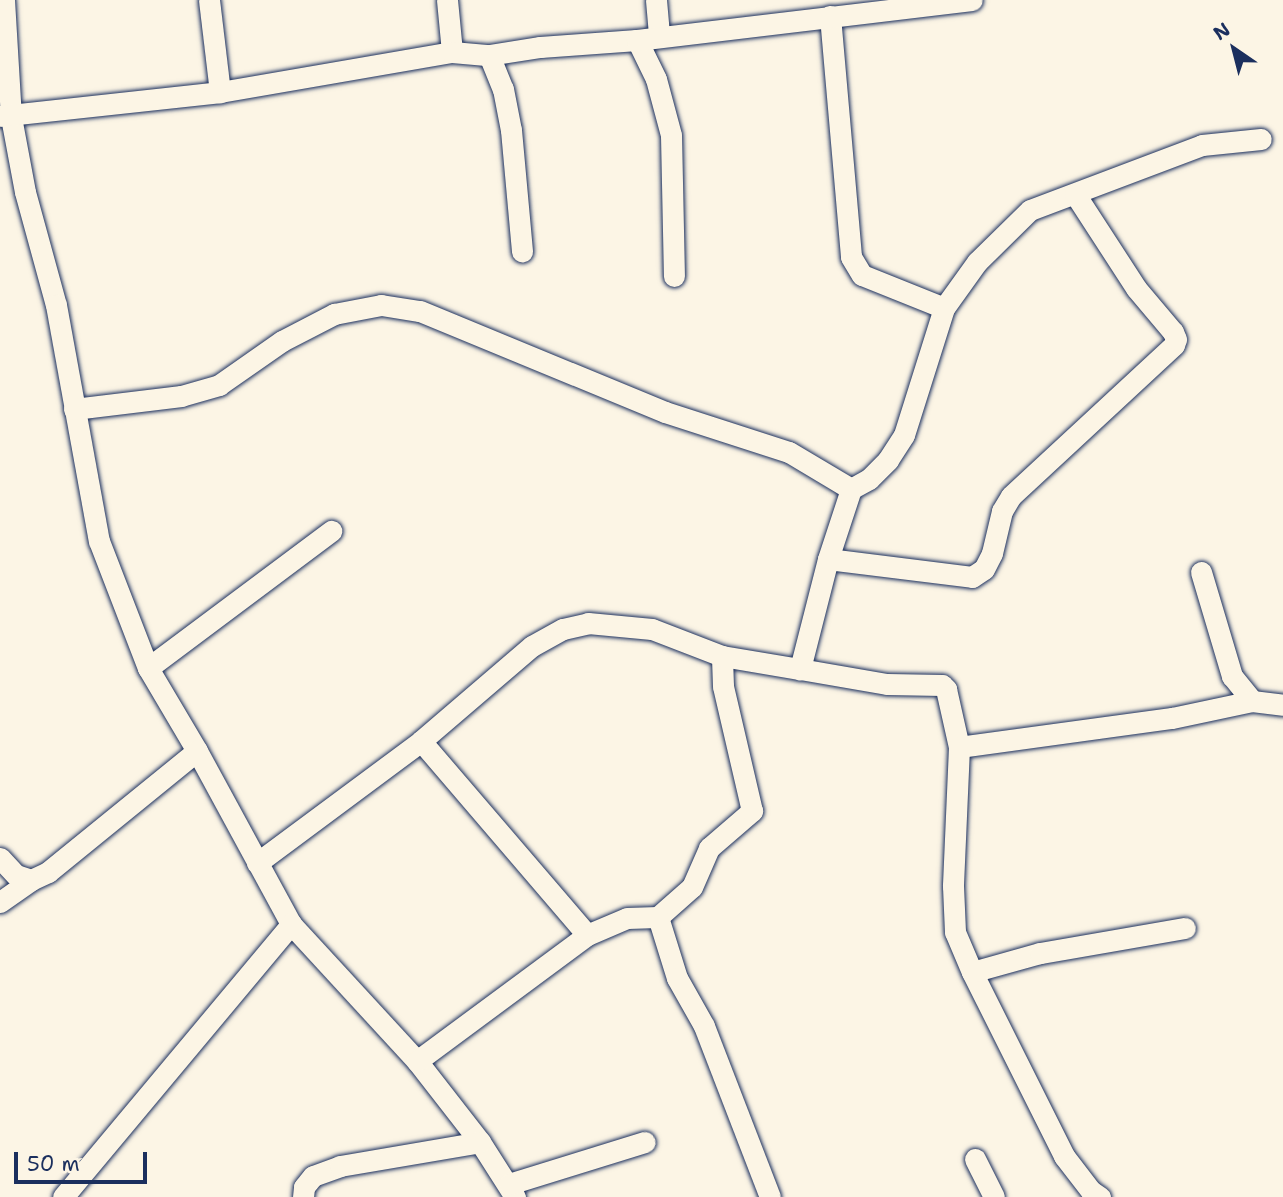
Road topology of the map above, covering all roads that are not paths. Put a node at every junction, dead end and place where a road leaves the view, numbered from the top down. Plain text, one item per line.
1 (4, 0) edge
2 (209, 0) edge
3 (447, 0) edge
4 (656, 0) edge
5 (972, 0) edge
6 (888, 5) edge
7 (830, 16) junction
8 (659, 37) junction
9 (637, 40) junction
10 (452, 52) junction
11 (489, 55) junction
12 (219, 92) junction
13 (6, 117) edge
14 (1261, 139) dead end
15 (1075, 194) junction
16 (522, 252) dead end
17 (674, 276) dead end
18 (944, 308) junction
19 (74, 409) junction
20 (851, 489) junction
21 (331, 531) dead end
22 (828, 559) junction
23 (1201, 572) dead end
24 (722, 656) junction
25 (148, 668) junction
26 (800, 669) junction
27 (1252, 701) junction
28 (1283, 705) edge
29 (421, 741) junction
30 (958, 747) junction
31 (197, 751) junction
32 (0, 858) edge
33 (257, 863) junction
34 (32, 880) junction
35 (0, 902) edge
36 (658, 917) junction
37 (291, 924) junction
38 (1185, 928) dead end
39 (587, 935) junction
40 (972, 972) junction
41 (417, 1061) junction
42 (480, 1142) junction
43 (645, 1142) dead end
44 (975, 1160) dead end
45 (512, 1190) edge
46 (63, 1197) edge
47 (303, 1197) edge
48 (770, 1197) edge
49 (994, 1197) edge
50 (1100, 1197) edge

1 - 13 street
2 - 12 street
3 - 10 street
4 - 8 street
5 - 6 street
6 - 7 street
7 - 8 street
7 - 18 street
8 - 9 street
9 - 11 street
9 - 17 street
10 - 11 street
10 - 12 street
11 - 16 street
12 - 13 street
13 - 19 street
14 - 15 street
15 - 18 street
15 - 22 street
18 - 20 street
19 - 20 street
19 - 25 street
20 - 22 street
21 - 25 street
22 - 26 street
23 - 27 street
24 - 26 street
24 - 29 street
24 - 36 street
25 - 31 street
26 - 30 street
27 - 28 street
27 - 30 street
29 - 33 street
29 - 39 street
30 - 40 street
31 - 33 street
31 - 34 street
32 - 34 street
33 - 37 street
34 - 35 street
36 - 39 street
36 - 48 street
37 - 41 street
37 - 46 street
38 - 40 street
39 - 41 street
40 - 50 street
41 - 42 street
42 - 45 street
42 - 47 street
43 - 45 street
44 - 49 street

